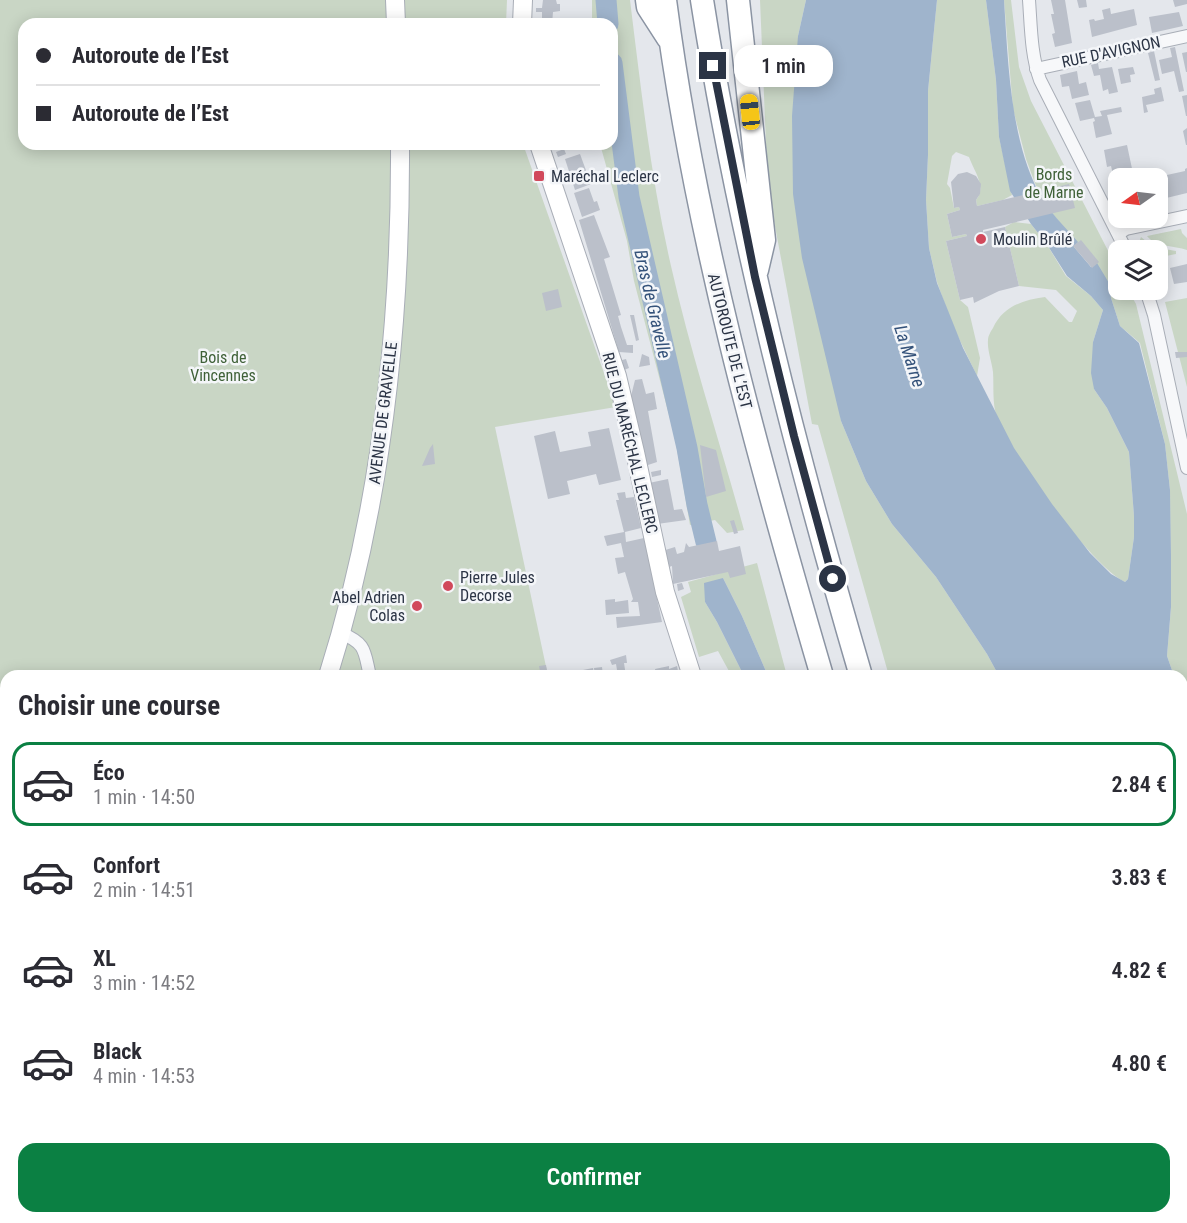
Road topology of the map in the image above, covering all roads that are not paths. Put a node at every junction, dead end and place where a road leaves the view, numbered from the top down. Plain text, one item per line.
1 (395, 0) edge
2 (523, 0) edge
3 (647, 0) edge
4 (665, 0) edge
5 (702, 0) edge
6 (738, 0) edge
7 (1029, 0) edge
8 (396, 18) edge
9 (522, 18) edge
10 (1187, 36) edge
11 (671, 42) junction
12 (1036, 69) junction
13 (400, 150) edge
14 (541, 150) edge
15 (1187, 216) edge
16 (1118, 234) junction
17 (1121, 240) edge
18 (755, 277) junction
19 (1149, 300) edge
20 (1187, 468) edge
21 (341, 633) junction
22 (330, 670) edge
23 (368, 670) edge
24 (690, 670) edge
25 (820, 670) edge
26 (859, 670) edge

1 - 8 street
2 - 9 street
3 - 11 highway
4 - 11 highway, AUTOROUTE DE L’EST
5 - 18 highway
6 - 18 highway
7 - 12 street
10 - 12 street, RUE D'AVIGNON
11 - 25 highway, AUTOROUTE DE L’EST
12 - 16 street
13 - 21 street, AVENUE DE GRAVELLE
14 - 24 street, RUE DU MARÉCHAL LECLERC
15 - 16 street
16 - 17 street
18 - 26 highway
19 - 20 street
21 - 22 street, AVENUE DE GRAVELLE
21 - 23 street

